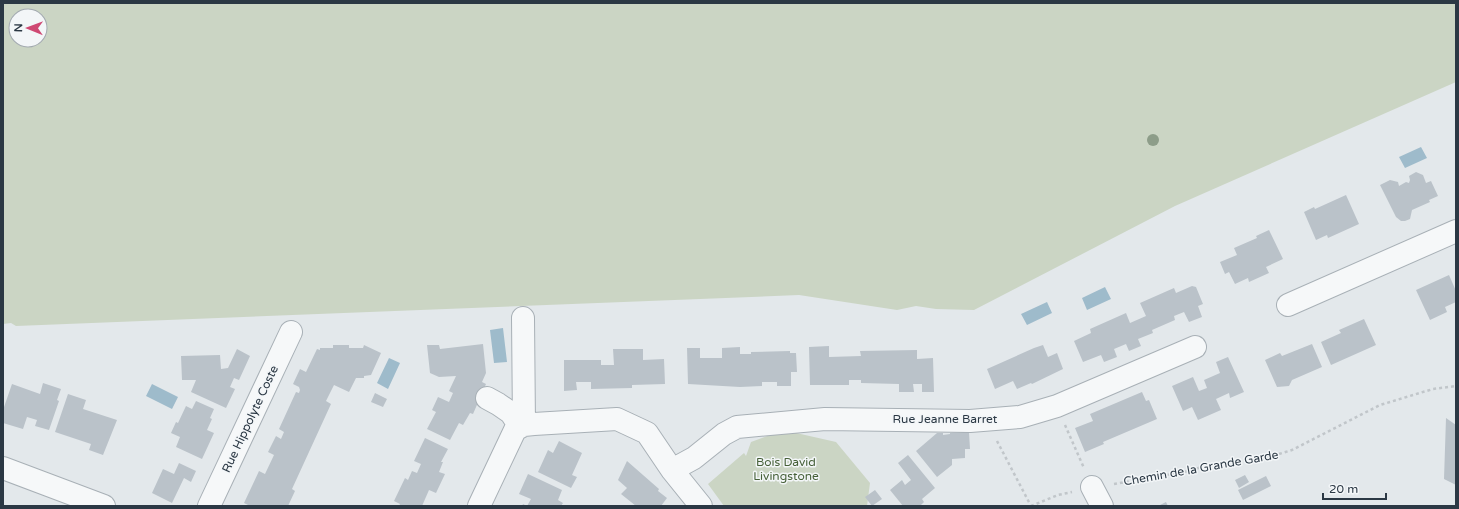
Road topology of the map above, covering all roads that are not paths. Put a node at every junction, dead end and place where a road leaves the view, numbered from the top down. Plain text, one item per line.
1 (1456, 231) edge
2 (1288, 305) dead end
3 (523, 318) dead end
4 (291, 332) dead end
5 (1195, 347) dead end
6 (487, 398) dead end
7 (522, 426) junction
8 (3, 468) edge
9 (672, 470) junction
10 (1092, 487) road end
11 (104, 506) edge
12 (209, 506) edge
13 (479, 506) edge
14 (701, 506) edge
15 (1102, 506) edge

1 - 2 street
3 - 7 street
4 - 12 street, Rue Hippolyte Coste
5 - 9 street, Rue Jeanne Barret
6 - 7 street
7 - 9 street
7 - 13 street
8 - 11 street
9 - 14 street
10 - 15 street

